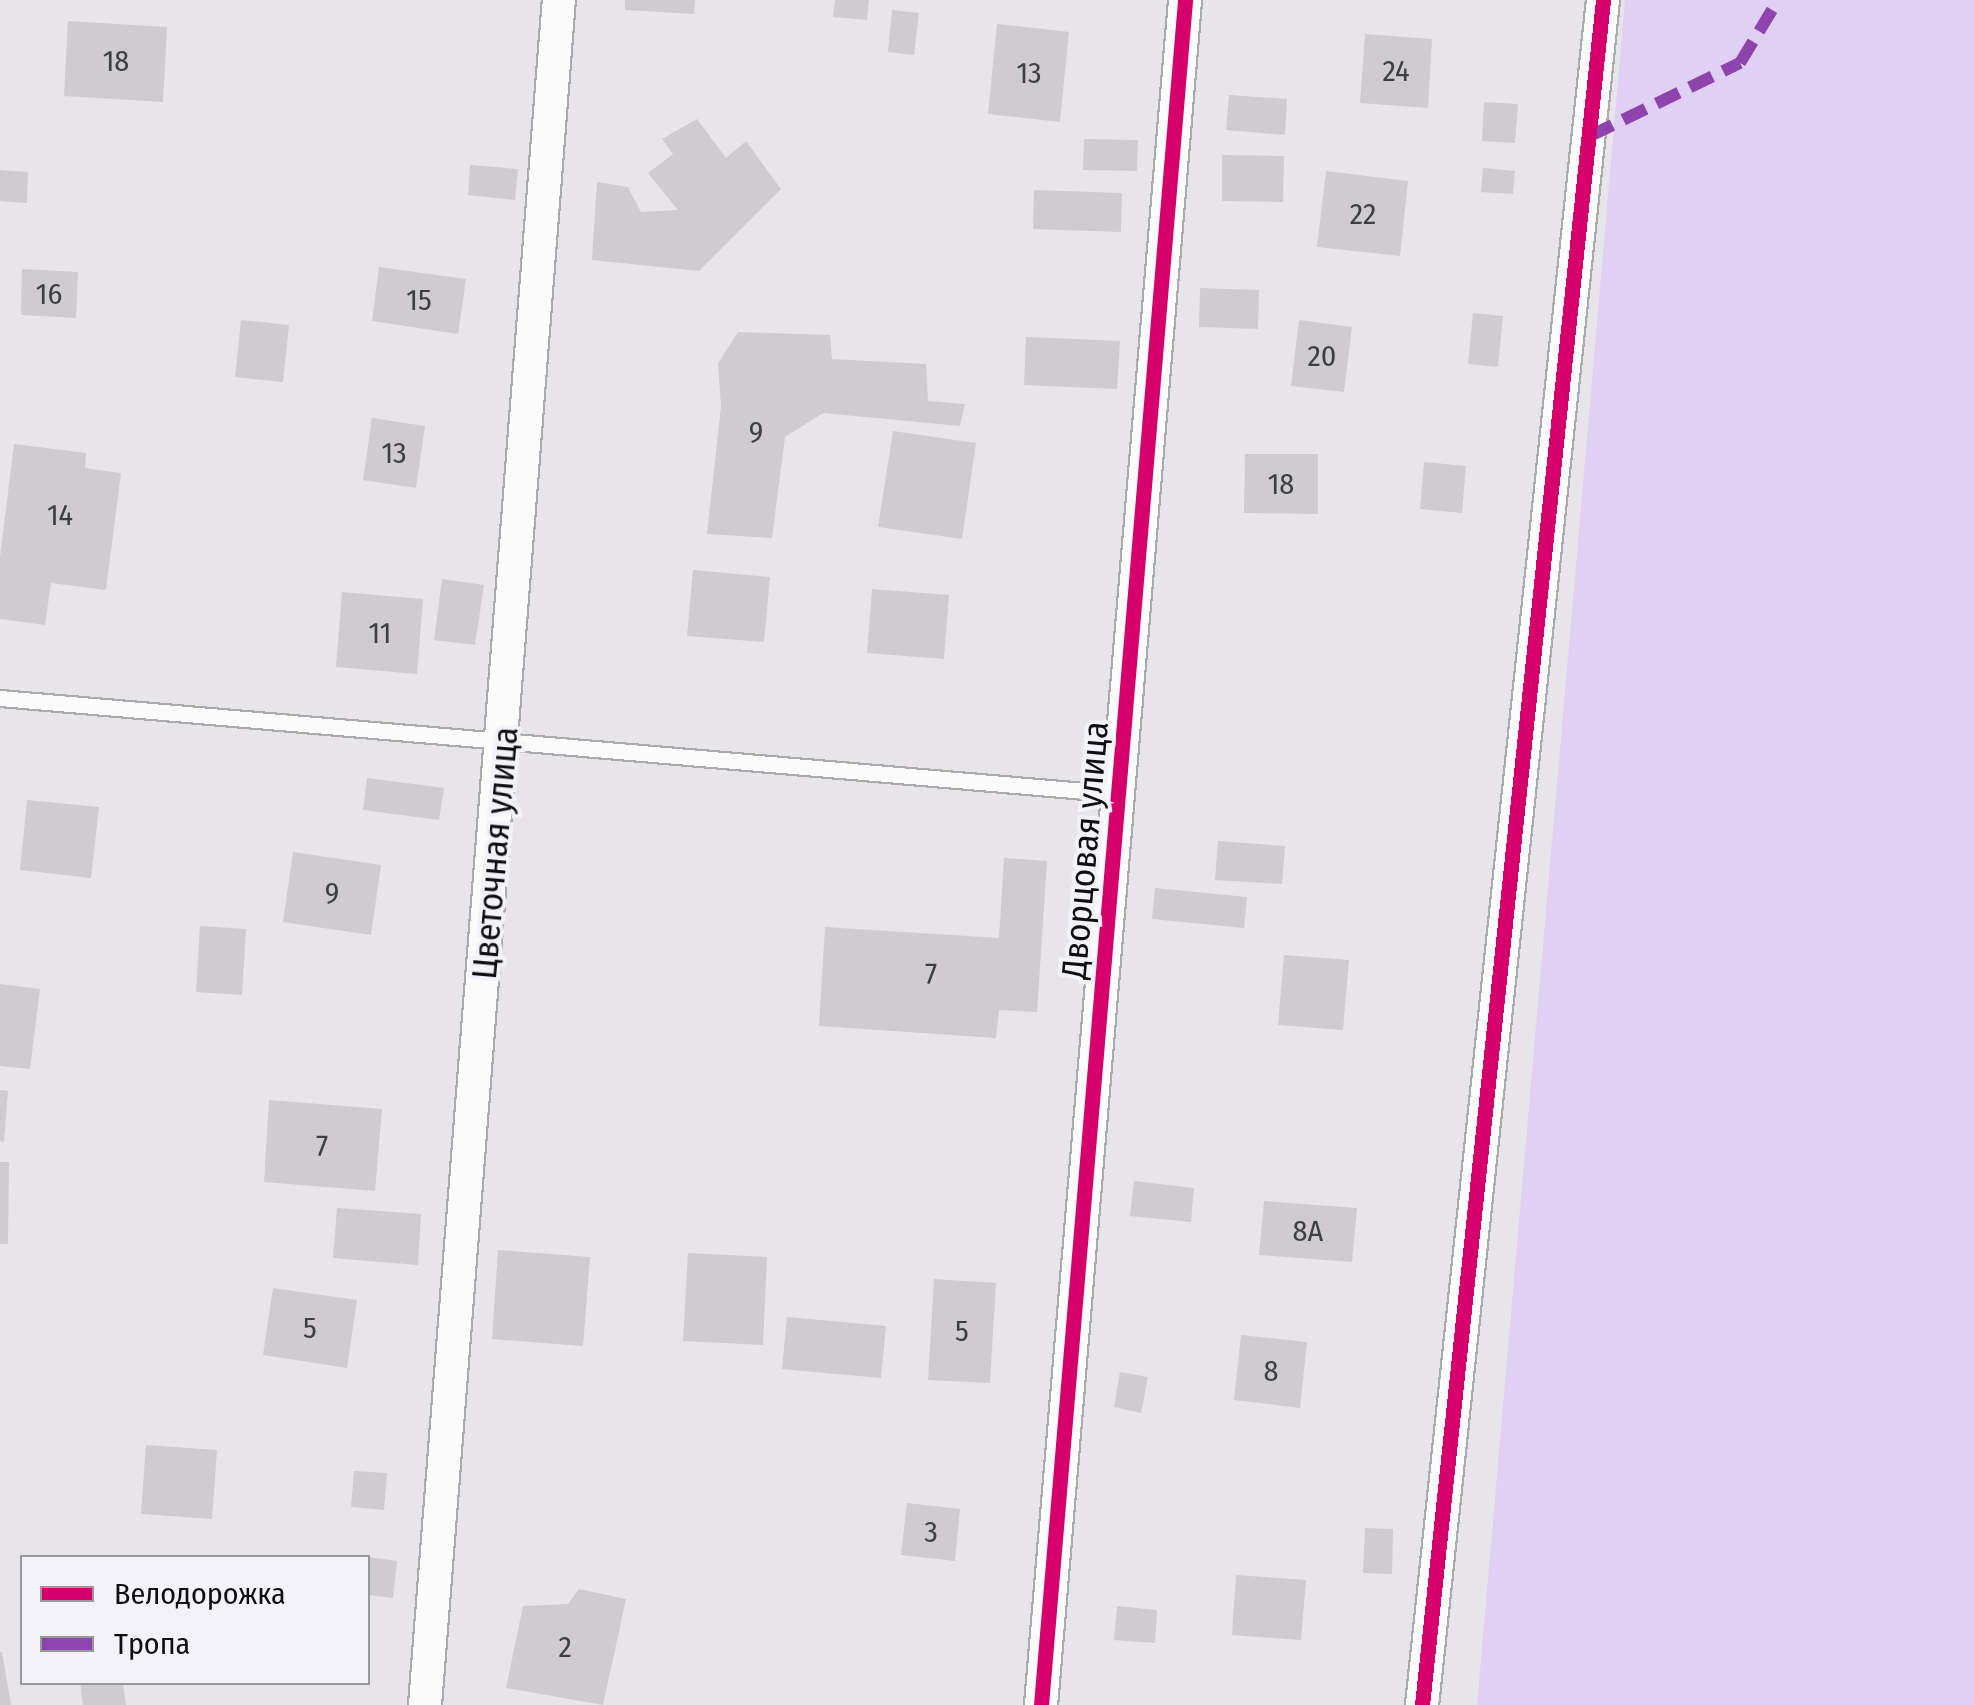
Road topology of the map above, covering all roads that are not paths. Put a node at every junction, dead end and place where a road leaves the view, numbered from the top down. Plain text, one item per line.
1 (559, 0) edge
2 (1185, 0) edge
3 (1603, 0) edge
4 (0, 698) edge
5 (504, 740) junction
6 (1120, 794) junction
7 (424, 1705) edge
8 (1040, 1705) edge
9 (1422, 1705) edge

1 - 5 street, Цветочная улица
2 - 6 street, Дворцовая улица
3 - 9 street
4 - 5 lane
5 - 6 lane
5 - 7 street, Цветочная улица
6 - 8 street, Дворцовая улица

